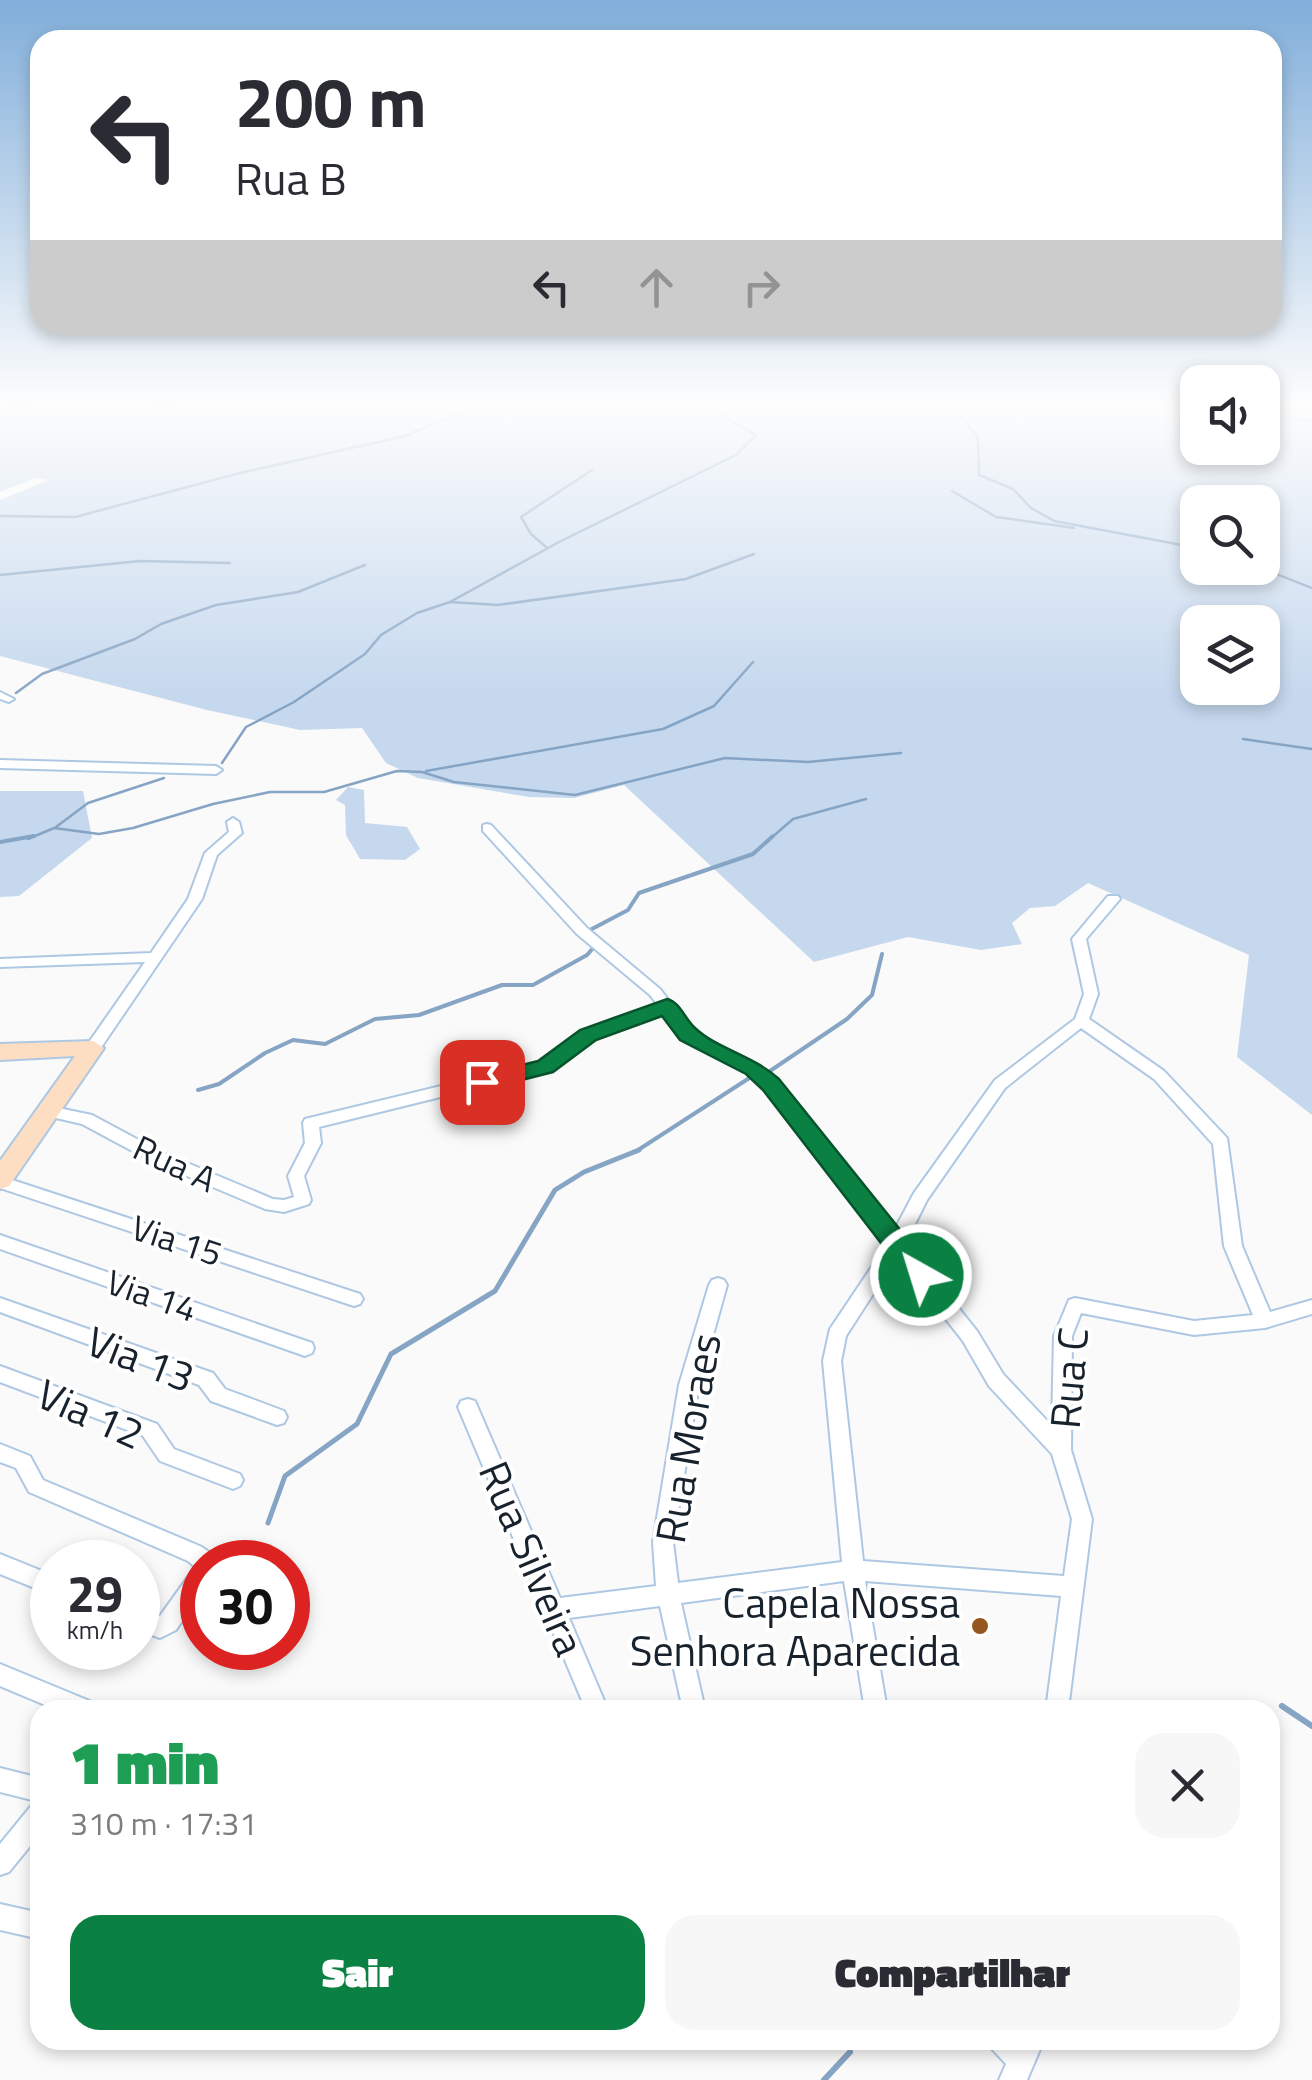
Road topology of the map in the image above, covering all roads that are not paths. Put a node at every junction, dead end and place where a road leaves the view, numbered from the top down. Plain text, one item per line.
1 (0, 764) edge
2 (216, 770) dead end
3 (233, 822) dead end
4 (486, 828) dead end
5 (1113, 900) dead end
6 (156, 957) junction
7 (0, 963) edge
8 (667, 1006) junction
9 (1082, 1020) junction
10 (93, 1048) junction
11 (0, 1052) edge
12 (49, 1111) junction
13 (1, 1179) edge
14 (0, 1242) edge
15 (896, 1244) junction
16 (718, 1285) dead end
17 (354, 1299) dead end
18 (0, 1305) edge
19 (1312, 1307) edge
20 (1265, 1321) junction
21 (304, 1348) dead end
22 (0, 1374) edge
23 (468, 1407) dead end
24 (277, 1417) dead end
25 (1061, 1450) junction
26 (0, 1452) edge
27 (234, 1480) dead end
28 (180, 1547) edge
29 (0, 1564) edge
30 (852, 1570) junction
31 (30, 1576) edge
32 (1073, 1587) junction
33 (668, 1594) junction
34 (180, 1606) edge
35 (557, 1609) junction
36 (160, 1627) edge
37 (0, 1675) edge
38 (60, 1700) edge
39 (593, 1700) edge
40 (692, 1700) edge
41 (874, 1700) edge
42 (1058, 1700) edge
43 (0, 1780) edge
44 (30, 1788) edge
45 (30, 1827) edge
46 (0, 1863) edge
47 (0, 1917) edge
48 (30, 1924) edge

1 - 2 street
3 - 6 street
4 - 8 street
5 - 9 street
6 - 7 street
6 - 10 street
8 - 12 street, Rua A
8 - 15 street
9 - 15 street
9 - 20 street
10 - 11 street
10 - 12 street
12 - 13 street
13 - 17 street, Via 15
14 - 21 street, Via 14
15 - 25 street
15 - 30 street
16 - 33 street, Rua Moraes
18 - 24 street, Via 13
19 - 20 street
20 - 25 street, Rua C
22 - 27 street, Via 12
23 - 35 street, Rua Silveira
25 - 32 street
26 - 28 street
29 - 31 street
30 - 32 street
30 - 33 street
30 - 41 street
32 - 42 street
33 - 35 street
33 - 40 street, Rua Moraes
34 - 36 street
35 - 39 street, Rua Silveira
37 - 38 street
43 - 44 street
45 - 46 street
47 - 48 street

